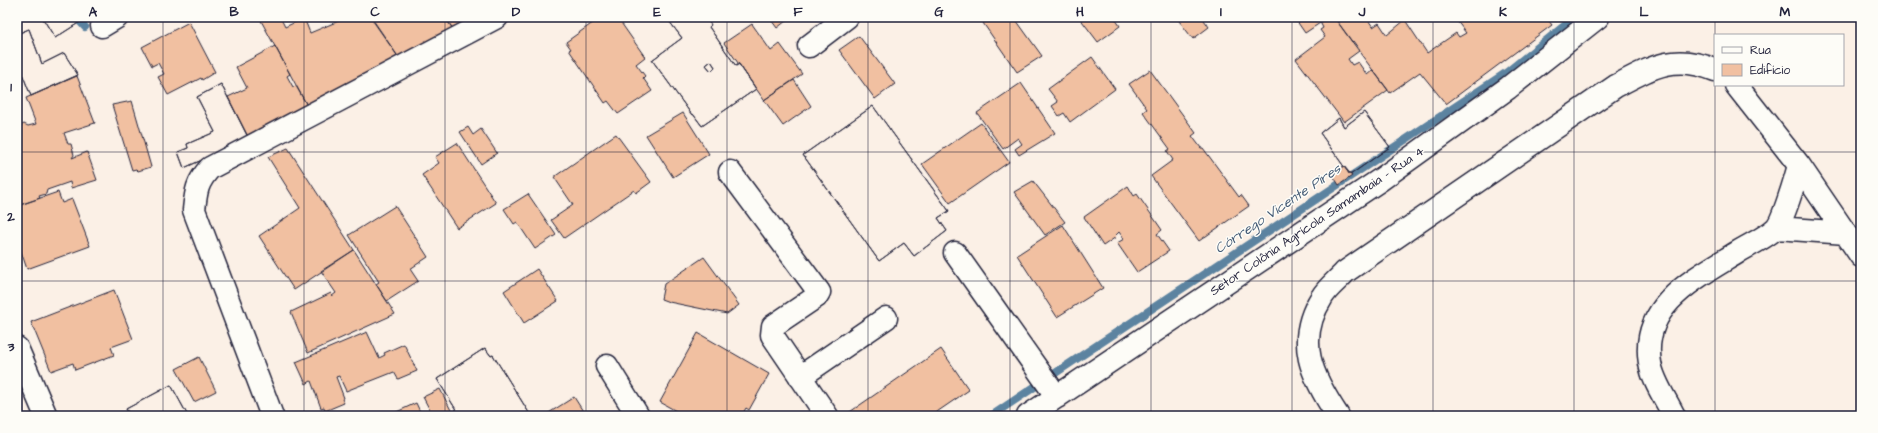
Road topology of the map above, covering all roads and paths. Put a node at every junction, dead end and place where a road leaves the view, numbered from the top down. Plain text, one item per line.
1 (497, 17) edge
2 (847, 17) edge
3 (1598, 17) edge
4 (809, 46) dead end
5 (1714, 70) edge
6 (1737, 86) edge
7 (1799, 165) junction
8 (730, 172) dead end
9 (1777, 228) junction
10 (1846, 233) junction
11 (955, 252) dead end
12 (1861, 256) edge
13 (886, 318) dead end
14 (17, 348) edge
15 (607, 366) dead end
16 (800, 377) junction
17 (1057, 397) junction
18 (46, 416) edge
19 (272, 416) edge
20 (638, 416) edge
21 (827, 416) edge
22 (1028, 416) edge
23 (1338, 416) edge
24 (1674, 416) edge

1 - 19 street
2 - 4 street
3 - 17 street, Setor Colônia Agrícola Samambaia - Rua 4
5 - 23 street
6 - 7 street
7 - 9 street
7 - 10 street
8 - 16 street
9 - 10 street
9 - 24 street
10 - 12 street
11 - 17 street
13 - 16 street
14 - 18 street
15 - 20 street
16 - 21 street
17 - 22 street, Setor Colônia Agrícola Samambaia - Rua 4

